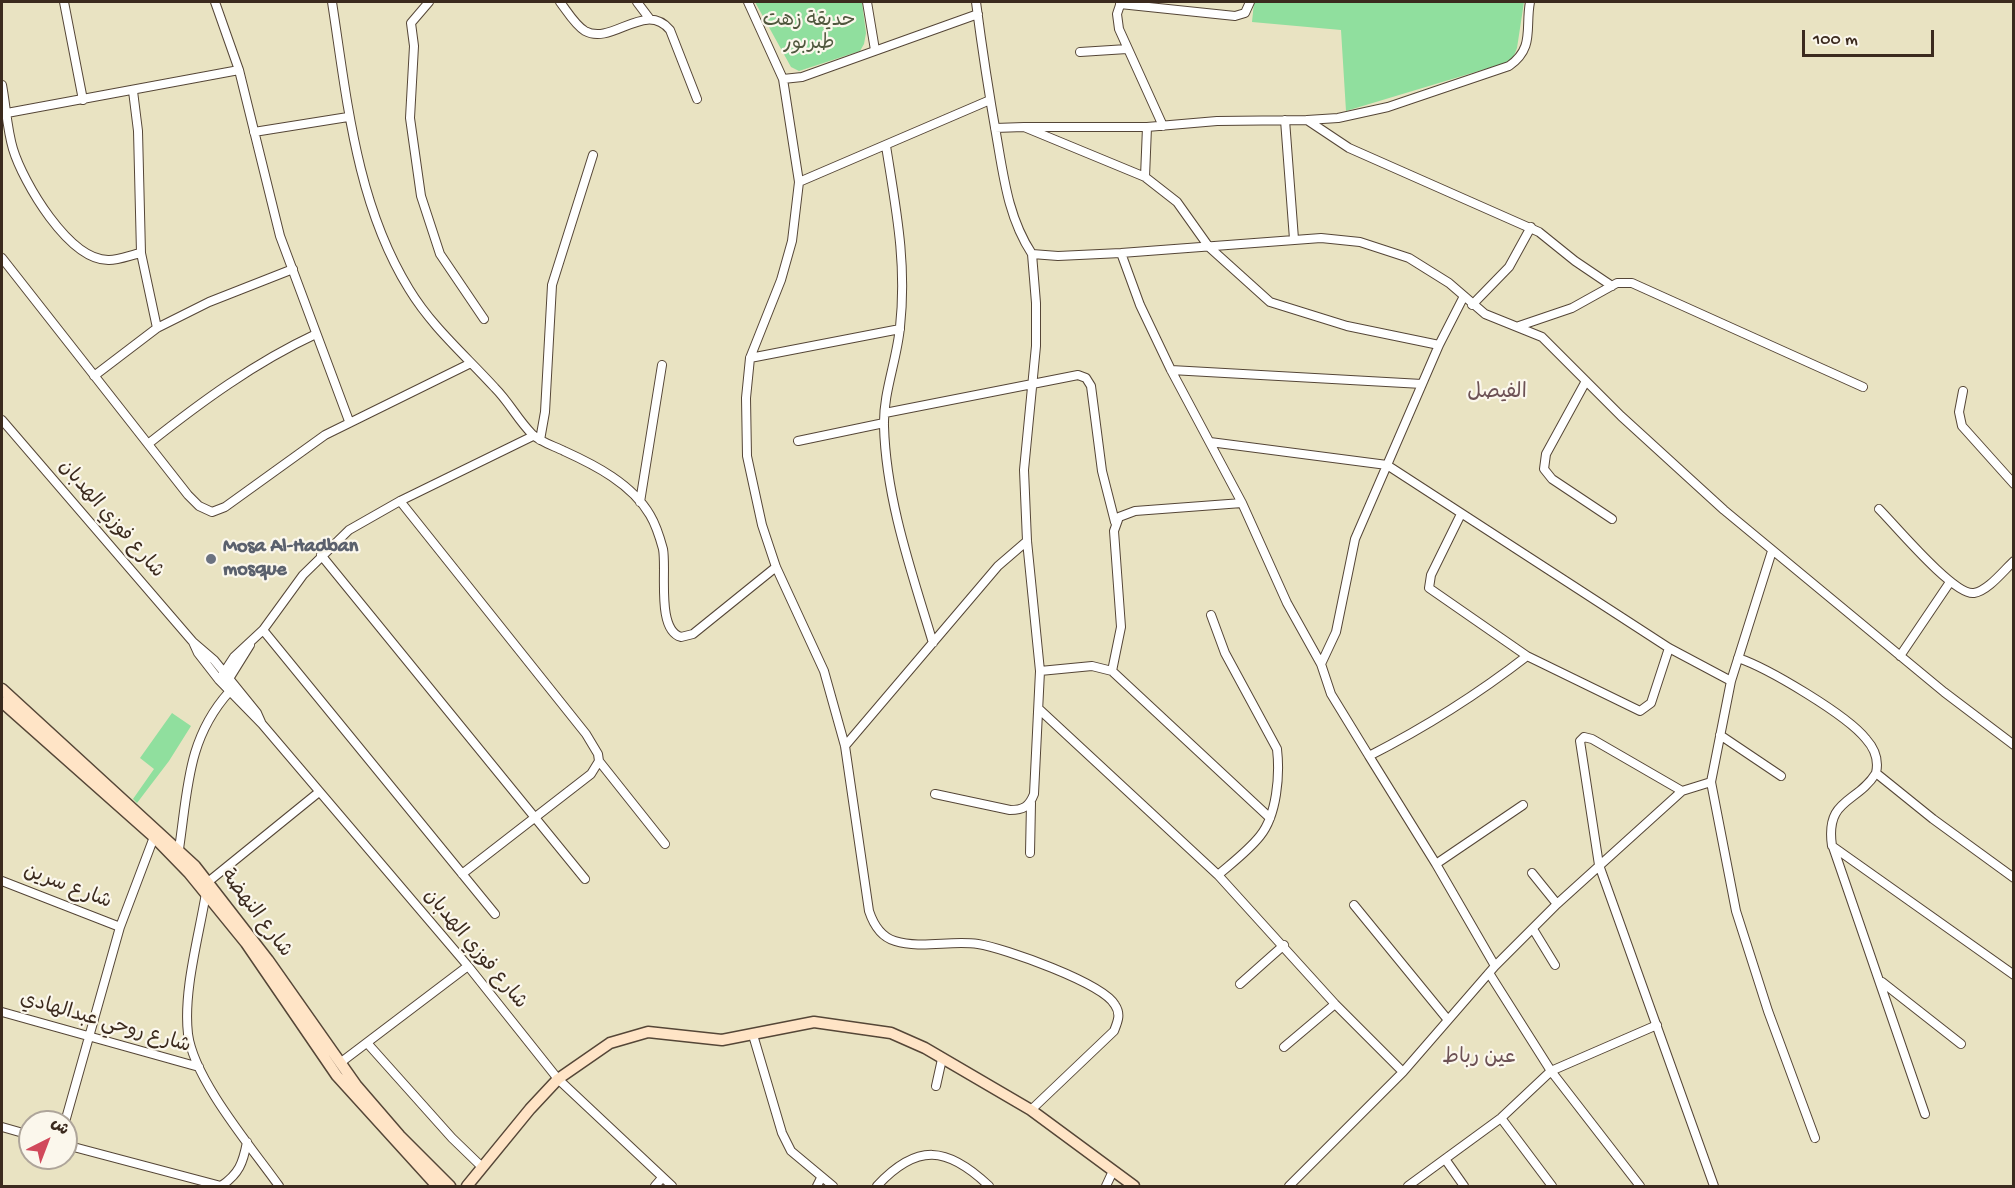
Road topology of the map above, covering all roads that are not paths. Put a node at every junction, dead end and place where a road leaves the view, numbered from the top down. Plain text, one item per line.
1 (64, 2) edge
2 (215, 2) edge
3 (332, 2) edge
4 (429, 2) edge
5 (560, 2) edge
6 (637, 2) edge
7 (748, 2) edge
8 (867, 2) edge
9 (976, 2) edge
10 (1250, 2) edge
11 (1530, 2) edge
12 (1120, 3) edge
13 (978, 14) junction
14 (649, 18) junction
15 (1127, 49) junction
16 (875, 50) junction
17 (1080, 52) dead end
18 (239, 70) junction
19 (783, 79) junction
20 (2, 85) edge
21 (133, 91) junction
22 (698, 99) dead end
23 (83, 100) junction
24 (990, 100) junction
25 (7, 113) junction
26 (348, 117) junction
27 (1286, 120) junction
28 (1307, 120) junction
29 (1163, 126) junction
30 (1024, 127) junction
31 (1147, 127) junction
32 (995, 128) junction
33 (254, 132) junction
34 (886, 146) junction
35 (593, 155) dead end
36 (1145, 177) junction
37 (799, 182) junction
38 (1531, 227) junction
39 (1294, 239) junction
40 (1209, 247) junction
41 (141, 253) junction
42 (1121, 253) junction
43 (1032, 254) junction
44 (2, 258) edge
45 (293, 269) junction
46 (1612, 286) junction
47 (1463, 298) junction
48 (1472, 305) junction
49 (484, 319) dead end
50 (1519, 326) junction
51 (157, 328) junction
52 (900, 329) junction
53 (316, 334) junction
54 (1439, 345) junction
55 (750, 358) junction
56 (469, 364) junction
57 (662, 365) dead end
58 (1172, 370) junction
59 (94, 376) junction
60 (1586, 381) junction
61 (1031, 383) junction
62 (1422, 384) junction
63 (1863, 387) dead end
64 (1963, 391) dead end
65 (885, 414) junction
66 (2, 420) edge
67 (349, 421) junction
68 (884, 423) junction
69 (537, 438) junction
70 (798, 441) dead end
71 (1210, 442) junction
72 (148, 444) junction
73 (1387, 465) junction
74 (2013, 484) edge
75 (400, 501) junction
76 (640, 502) junction
77 (1242, 503) junction
78 (1879, 509) dead end
79 (1461, 514) junction
80 (1612, 519) dead end
81 (1115, 522) junction
82 (1027, 541) junction
83 (1772, 551) junction
84 (321, 555) junction
85 (2013, 561) edge
86 (776, 567) junction
87 (1950, 582) junction
88 (1211, 615) dead end
89 (263, 630) junction
90 (193, 642) junction
91 (933, 643) junction
92 (250, 645) junction
93 (1670, 648) junction
94 (1527, 656) junction
95 (1900, 656) junction
96 (234, 657) junction
97 (1738, 658) junction
98 (214, 660) junction
99 (1321, 664) junction
100 (1040, 671) junction
101 (1112, 671) junction
102 (1731, 681) junction
103 (225, 682) junction
104 (3, 699) edge
105 (1040, 710) junction
106 (262, 724) junction
107 (1720, 735) junction
108 (2013, 745) edge
109 (845, 746) junction
110 (1369, 756) junction
111 (599, 761) junction
112 (1876, 773) junction
113 (1781, 776) dead end
114 (1711, 782) junction
115 (1682, 791) junction
116 (320, 792) junction
117 (934, 794) dead end
118 (1031, 803) junction
119 (1523, 805) dead end
120 (534, 817) junction
121 (1270, 819) junction
122 (154, 837) junction
123 (665, 844) dead end
124 (1832, 846) junction
125 (178, 849) junction
126 (1030, 853) dead end
127 (1436, 864) junction
128 (1599, 866) junction
129 (1532, 873) dead end
130 (462, 874) junction
131 (1218, 874) junction
132 (2013, 878) edge
133 (585, 879) dead end
134 (2, 880) edge
135 (207, 887) junction
136 (1557, 904) junction
137 (1354, 905) dead end
138 (495, 914) dead end
139 (120, 927) junction
140 (1533, 929) junction
141 (1284, 945) junction
142 (1555, 965) dead end
143 (468, 966) junction
144 (1495, 966) junction
145 (1489, 973) junction
146 (2013, 975) edge
147 (1880, 981) junction
148 (1240, 984) dead end
149 (1335, 1004) junction
150 (2, 1012) edge
151 (1448, 1020) junction
152 (1657, 1025) junction
153 (753, 1035) junction
154 (88, 1038) junction
155 (368, 1044) junction
156 (1961, 1044) dead end
157 (1284, 1047) dead end
158 (942, 1059) junction
159 (340, 1063) junction
160 (199, 1067) junction
161 (1551, 1071) junction
162 (1403, 1072) junction
163 (558, 1079) junction
164 (936, 1086) dead end
165 (68, 1110) edge
166 (1031, 1110) junction
167 (1925, 1114) dead end
168 (1502, 1118) junction
169 (2, 1127) edge
170 (18, 1132) edge
171 (1815, 1138) dead end
172 (247, 1142) junction
173 (78, 1148) edge
174 (1445, 1159) junction
175 (482, 1167) junction
176 (1112, 1173) junction
177 (662, 1178) junction
178 (821, 1178) junction
179 (221, 1186) edge
180 (279, 1186) edge
181 (437, 1186) edge
182 (450, 1186) edge
183 (467, 1186) edge
184 (655, 1186) edge
185 (672, 1186) edge
186 (818, 1186) edge
187 (833, 1186) edge
188 (877, 1186) edge
189 (989, 1186) edge
190 (1106, 1186) edge
191 (1134, 1186) edge
192 (1289, 1186) edge
193 (1408, 1186) edge
194 (1464, 1186) edge
195 (1552, 1186) edge
196 (1640, 1186) edge
197 (1714, 1186) edge

1 - 23 street
2 - 18 street
3 - 26 street
4 - 49 street
5 - 14 street
6 - 14 street
7 - 19 street
8 - 16 street
9 - 13 street
10 - 12 street
11 - 28 street
12 - 15 street
13 - 16 street
13 - 24 street
14 - 22 street
15 - 17 street
15 - 29 street
16 - 19 street
18 - 21 street
18 - 33 street
19 - 37 street
20 - 25 street
21 - 23 street
21 - 41 street
23 - 25 street
24 - 32 street
24 - 34 street
25 - 41 street
26 - 33 street
26 - 56 street
27 - 28 street
27 - 29 street
27 - 39 street
28 - 38 street
29 - 31 street
30 - 31 street
30 - 32 street
30 - 36 street
31 - 36 street
32 - 43 street
33 - 45 street
34 - 37 street
34 - 52 street
35 - 69 street
36 - 40 street
37 - 55 street
38 - 46 street
38 - 48 street
39 - 40 street
39 - 47 street
40 - 42 street
40 - 54 street
41 - 51 street
42 - 43 street
42 - 58 street
43 - 61 street
44 - 59 street
45 - 51 street
45 - 53 street
46 - 50 street
46 - 63 street
47 - 48 street
47 - 54 street
48 - 50 street
50 - 60 street
51 - 59 street
52 - 55 street
52 - 65 street
53 - 67 street
53 - 72 street
54 - 62 street
55 - 86 street
56 - 67 street
56 - 69 street
57 - 76 street
58 - 62 street
58 - 71 street
59 - 72 street
60 - 80 street
60 - 83 street
61 - 65 street
61 - 81 street
61 - 82 street
62 - 73 street
64 - 74 street
65 - 68 street
66 - 90 street, شارع فوزي الهدبان
67 - 72 street
68 - 70 street
68 - 91 street
69 - 75 street
69 - 76 street
71 - 73 street
71 - 77 street
73 - 79 street
73 - 99 street
75 - 84 street
75 - 111 street
76 - 86 street
77 - 81 street
77 - 99 street
78 - 87 street
79 - 93 street
79 - 94 street
81 - 101 street
82 - 91 street
82 - 100 street
83 - 95 street
83 - 97 street
84 - 89 street
84 - 120 street
85 - 87 street
86 - 109 street
87 - 95 street
88 - 121 street
89 - 92 street
89 - 130 street
90 - 98 street, شارع فوزي الهدبان
90 - 103 street, شارع فوزي الهدبان
91 - 109 street
92 - 96 street
92 - 103 street
93 - 94 street
93 - 102 street
94 - 110 street
95 - 108 street
96 - 98 street
96 - 103 street
97 - 102 street
97 - 112 street
98 - 103 street, شارع فوزي الهدبان
99 - 110 street
100 - 101 street
100 - 105 street
101 - 121 street
102 - 107 street
103 - 106 street, شارع فوزي الهدبان
103 - 106 street, شارع فوزي الهدبان
103 - 125 street
104 - 122 street, شارع النهضة
104 - 125 street, شارع النهضة
105 - 118 street
105 - 131 street
106 - 116 street, شارع فوزي الهدبان
107 - 113 street
107 - 114 street
109 - 166 street
110 - 127 street
111 - 120 street
111 - 123 street
112 - 124 street
112 - 132 street
114 - 115 street
114 - 171 street
115 - 128 street
115 - 128 street
116 - 135 street
116 - 143 street, شارع فوزي الهدبان
117 - 118 street
118 - 126 street
119 - 127 street
120 - 130 street
120 - 133 street
121 - 131 street
122 - 135 street, شارع النهضة
122 - 139 street
124 - 146 street
124 - 147 street
125 - 135 street, شارع النهضة
127 - 144 street
128 - 136 street
128 - 152 street
129 - 136 street
130 - 138 street
131 - 141 street
134 - 139 street, شارع سرين
135 - 159 street, شارع النهضة
135 - 160 street
135 - 181 street, شارع النهضة
136 - 140 street
137 - 151 street
139 - 154 street
140 - 142 street
140 - 144 street
141 - 148 street
141 - 149 street
143 - 155 street
143 - 163 street, شارع فوزي الهدبان
144 - 145 street
145 - 151 street
145 - 161 street
147 - 156 street
147 - 167 street
149 - 157 street
149 - 162 street
150 - 154 street, شارع روحي عبدالهادي
151 - 162 street
152 - 161 street
152 - 197 street
153 - 158 street
153 - 163 street
153 - 178 street
154 - 160 street, شارع روحي عبدالهادي
154 - 165 street
155 - 159 street
155 - 175 street
158 - 164 street
158 - 166 street
159 - 182 street, شارع النهضة
160 - 172 street
161 - 168 street
161 - 196 street
162 - 192 street
163 - 175 street
163 - 177 street, شارع فوزي الهدبان
166 - 176 street
168 - 174 street
168 - 195 street
169 - 170 street
172 - 179 street
172 - 180 street
173 - 179 street
174 - 193 street
174 - 194 street
175 - 183 street
176 - 190 street
176 - 191 street
177 - 184 street
177 - 185 street, شارع فوزي الهدبان
178 - 186 street
178 - 187 street
188 - 189 street

